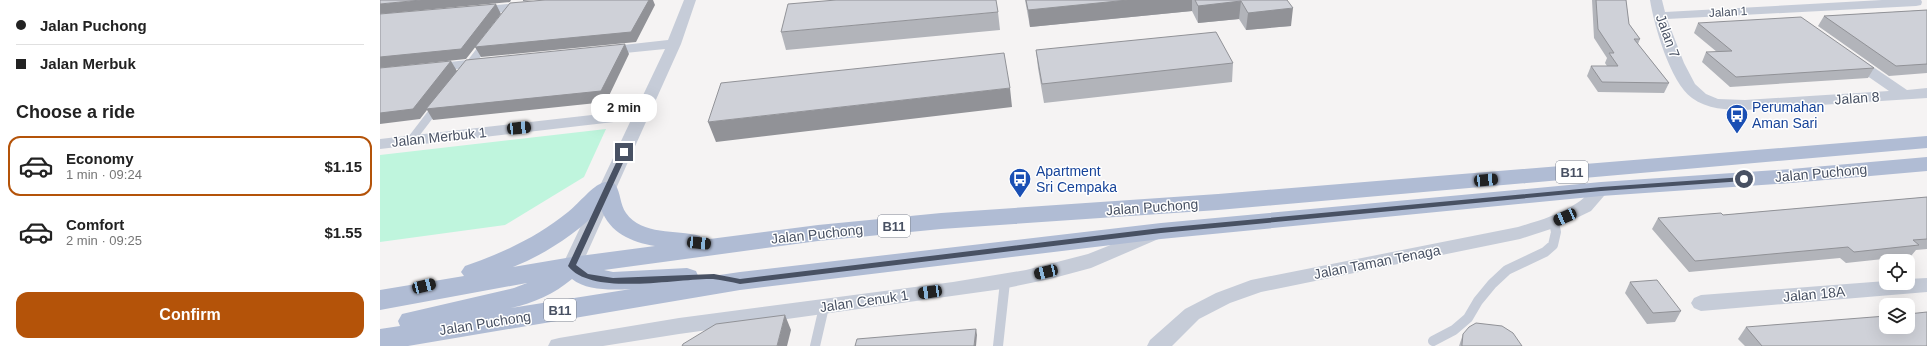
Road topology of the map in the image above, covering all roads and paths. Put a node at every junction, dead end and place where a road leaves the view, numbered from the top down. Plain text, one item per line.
1 (690, 0) edge
2 (1656, 0) edge
3 (1862, 2) edge
4 (1919, 4) edge
5 (541, 5) edge
6 (512, 7) edge
7 (1782, 9) junction
8 (465, 12) edge
9 (1659, 16) junction
10 (1801, 23) edge
11 (489, 39) edge
12 (674, 44) junction
13 (1839, 50) edge
14 (588, 52) edge
15 (502, 61) edge
16 (470, 64) junction
17 (418, 69) edge
18 (1681, 71) joint
19 (461, 76) edge
20 (1927, 93) edge
21 (1903, 94) junction
22 (443, 99) edge
23 (642, 114) junction
24 (411, 140) junction
25 (1927, 142) edge
26 (380, 144) edge
27 (1927, 164) edge
28 (607, 189) junction
29 (1601, 189) junction
30 (1554, 222) junction
31 (1161, 231) junction
32 (723, 245) junction
33 (572, 266) junction
34 (740, 281) junction
35 (1006, 282) junction
36 (1927, 285) edge
37 (380, 298) edge
38 (1701, 303) dead end
39 (824, 307) junction
40 (380, 329) edge
41 (380, 340) edge
42 (1433, 341) dead end
43 (559, 346) edge
44 (815, 346) edge
45 (998, 346) edge
46 (1158, 346) edge

1 - 12 street
2 - 9 street, Jalan 7
3 - 4 street, Jalan 1
3 - 7 street, Jalan 1
5 - 6 street
6 - 8 street
7 - 9 street, Jalan 1
7 - 10 street
9 - 18 street, Jalan 7
11 - 16 lane
12 - 14 street
12 - 23 street
13 - 21 street
15 - 16 street
16 - 17 street
16 - 19 lane
18 - 21 street, Jalan 8
20 - 21 street, Jalan 8
22 - 24 lane
23 - 24 street, Jalan Merbuk 1
23 - 28 street
24 - 26 street, Jalan Merbuk 1
25 - 32 main road, Jalan Puchong / B11
27 - 29 main road, Jalan Puchong / B11
28 - 32 main road
28 - 33 street
28 - 37 main road
29 - 30 street, Jalan Taman Tenaga
29 - 31 main road, Jalan Puchong / B11
30 - 42 lane
30 - 46 street, Jalan Taman Tenaga
31 - 34 main road, Jalan Puchong / B11
31 - 35 street, Jalan Cenuk 1
32 - 33 main road, Jalan Puchong / B11
33 - 34 main road
33 - 37 main road, Jalan Puchong / B11
33 - 40 main road
34 - 41 main road, Jalan Puchong / B11
35 - 39 street, Jalan Cenuk 1
35 - 45 lane
36 - 38 street, Jalan 18A
39 - 43 street, Jalan Cenuk 1
39 - 44 lane

